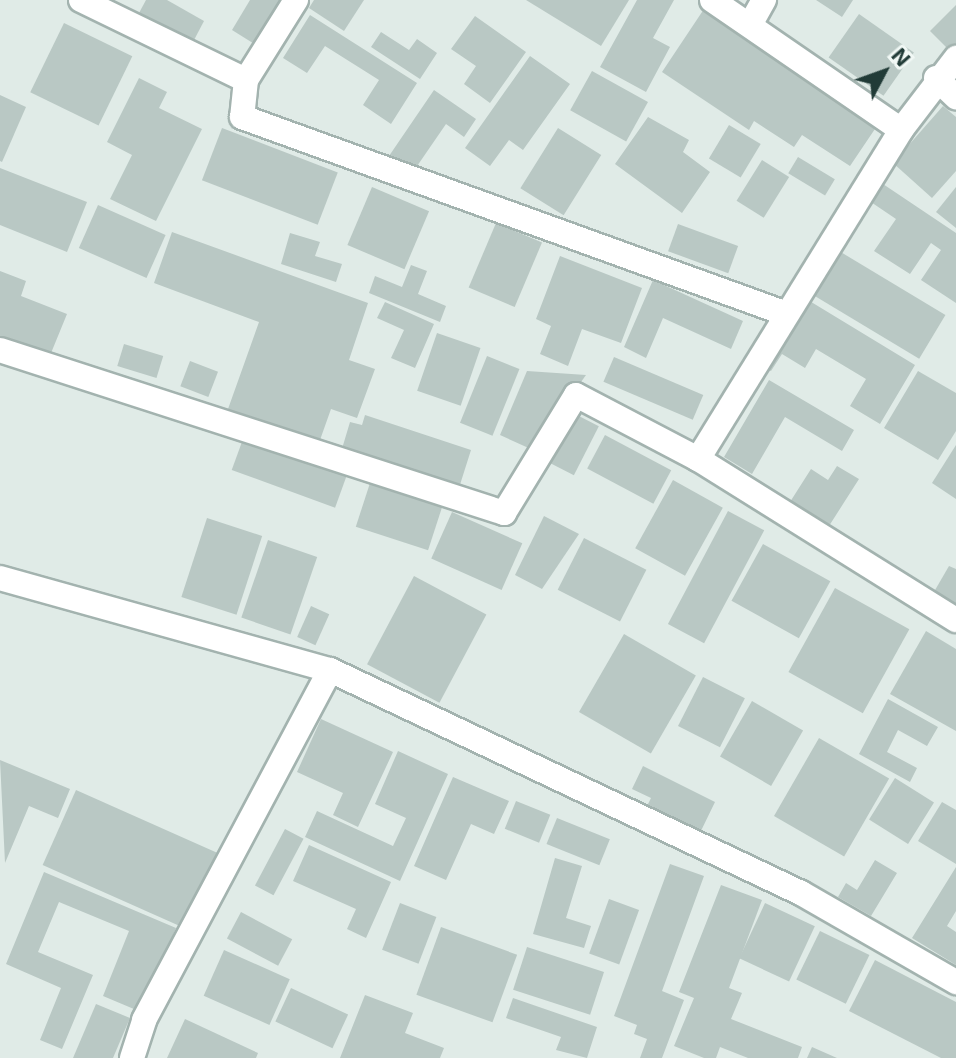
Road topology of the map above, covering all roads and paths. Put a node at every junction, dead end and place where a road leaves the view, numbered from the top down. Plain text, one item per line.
1 (81, 0) edge
2 (296, 0) edge
3 (712, 0) edge
4 (764, 0) edge
5 (750, 25) junction
6 (956, 58) edge
7 (936, 78) junction
8 (246, 80) junction
9 (956, 97) edge
10 (901, 130) junction
11 (784, 313) junction
12 (0, 350) edge
13 (698, 459) junction
14 (0, 578) edge
15 (956, 620) edge
16 (330, 670) junction
17 (956, 982) edge
18 (132, 1058) edge

1 - 8 street
2 - 8 street
3 - 5 street
4 - 5 street
5 - 10 street
6 - 7 street
7 - 9 street
7 - 10 street
8 - 11 street
10 - 11 street
11 - 13 street
12 - 13 street
13 - 15 street
14 - 16 street
16 - 17 street
16 - 18 street

